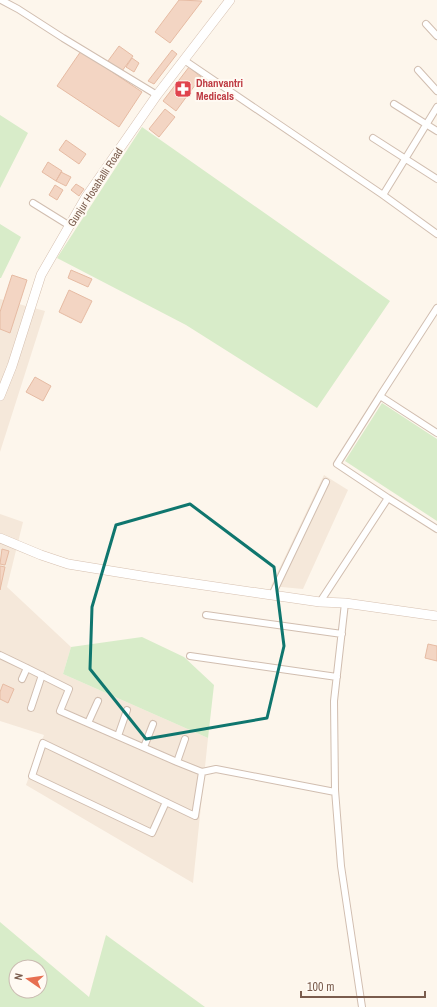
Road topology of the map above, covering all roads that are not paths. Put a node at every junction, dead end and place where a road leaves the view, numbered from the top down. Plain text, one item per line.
1 (1, 0) edge
2 (230, 0) edge
3 (426, 24) dead end
4 (437, 36) edge
5 (184, 60) junction
6 (418, 70) dead end
7 (437, 91) edge
8 (157, 94) junction
9 (394, 104) dead end
10 (437, 107) edge
11 (426, 124) junction
12 (437, 132) edge
13 (373, 138) dead end
14 (405, 158) junction
15 (437, 179) edge
16 (383, 195) junction
17 (33, 203) dead end
18 (70, 226) junction
19 (437, 234) edge
20 (437, 308) edge
21 (0, 396) edge
22 (380, 396) junction
23 (437, 433) edge
24 (326, 482) dead end
25 (388, 498) junction
26 (437, 529) edge
27 (0, 538) edge
28 (272, 595) junction
29 (320, 602) junction
30 (346, 603) junction
31 (206, 615) dead end
32 (437, 616) edge
33 (342, 634) junction
34 (0, 655) edge
35 (190, 656) dead end
36 (27, 668) junction
37 (42, 675) junction
38 (337, 677) junction
39 (22, 679) dead end
40 (98, 701) dead end
41 (31, 708) dead end
42 (127, 710) dead end
43 (88, 723) junction
44 (153, 724) dead end
45 (118, 736) junction
46 (185, 739) dead end
47 (144, 747) junction
48 (177, 762) junction
49 (202, 772) junction
50 (335, 792) junction
51 (166, 802) junction
52 (362, 1007) edge

1 - 8 street
2 - 5 street, Gunjur Hosahalli Road
3 - 4 street
5 - 8 street, Gunjur Hosahalli Road
5 - 16 street
6 - 7 street
8 - 18 street, Gunjur Hosahalli Road
9 - 11 street
10 - 11 street
11 - 12 street
11 - 14 street
13 - 14 street
14 - 15 street
14 - 16 street
16 - 19 street
17 - 18 street
18 - 21 street, Gunjur Hosahalli Road
20 - 22 street
22 - 23 street
22 - 25 street
24 - 28 street
25 - 26 street
25 - 29 street
27 - 28 street
28 - 29 street
29 - 30 street
30 - 32 street
30 - 33 street
31 - 33 street
33 - 38 street
34 - 36 street
35 - 38 street
36 - 37 street
36 - 39 street
37 - 41 street
37 - 43 street
38 - 50 street
40 - 43 street
42 - 45 street
43 - 45 street
44 - 47 street
45 - 47 street
46 - 48 street
47 - 48 street
48 - 49 street
49 - 50 street
49 - 51 street
50 - 52 street
51 - 51 street

